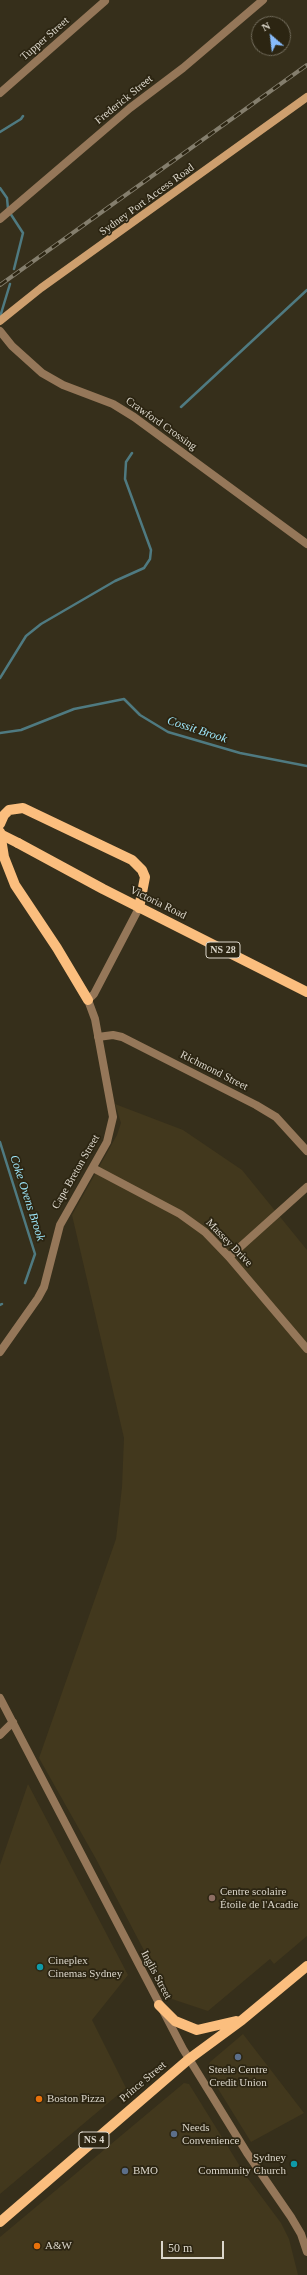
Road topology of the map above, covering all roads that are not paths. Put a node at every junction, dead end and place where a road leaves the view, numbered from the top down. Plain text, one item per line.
1 (263, 0) edge
2 (105, 1) edge
3 (0, 93) edge
4 (307, 97) edge
5 (0, 219) edge
6 (0, 321) edge
7 (0, 331) edge
8 (307, 544) edge
9 (0, 824) edge
10 (0, 833) edge
11 (139, 908) junction
12 (307, 992) edge
13 (88, 1000) junction
14 (98, 1037) junction
15 (307, 1151) edge
16 (93, 1168) junction
17 (307, 1187) edge
18 (229, 1257) junction
19 (307, 1349) edge
20 (0, 1352) edge
21 (0, 1698) edge
22 (13, 1722) junction
23 (0, 1735) edge
24 (307, 1966) edge
25 (160, 2005) junction
26 (242, 2020) junction
27 (189, 2059) junction
28 (0, 2222) edge
29 (307, 2252) edge

1 - 5 street, Frederick Street
2 - 3 street, Tupper Street
4 - 6 main road, Sydney Port Access Road
7 - 8 street, Crawford Crossing
9 - 11 main road
10 - 11 main road, Victoria Road / NS 28, bridge
10 - 13 main road
11 - 12 main road, Victoria Road / NS 28
11 - 13 street
13 - 14 street, Cape Breton Street
14 - 15 street, Richmond Street
14 - 16 street, Cape Breton Street
16 - 18 street, Massey Drive
16 - 20 street, Cape Breton Street
17 - 18 street
18 - 19 street, Massey Drive
21 - 22 street, Inglis Street
22 - 23 street
22 - 25 street, Inglis Street
24 - 26 main road, Prince Street / NS 4
25 - 26 main road
25 - 27 street, Inglis Street
26 - 27 main road, Prince Street / NS 4
27 - 28 main road, Prince Street / NS 4
27 - 29 street, Inglis Street

